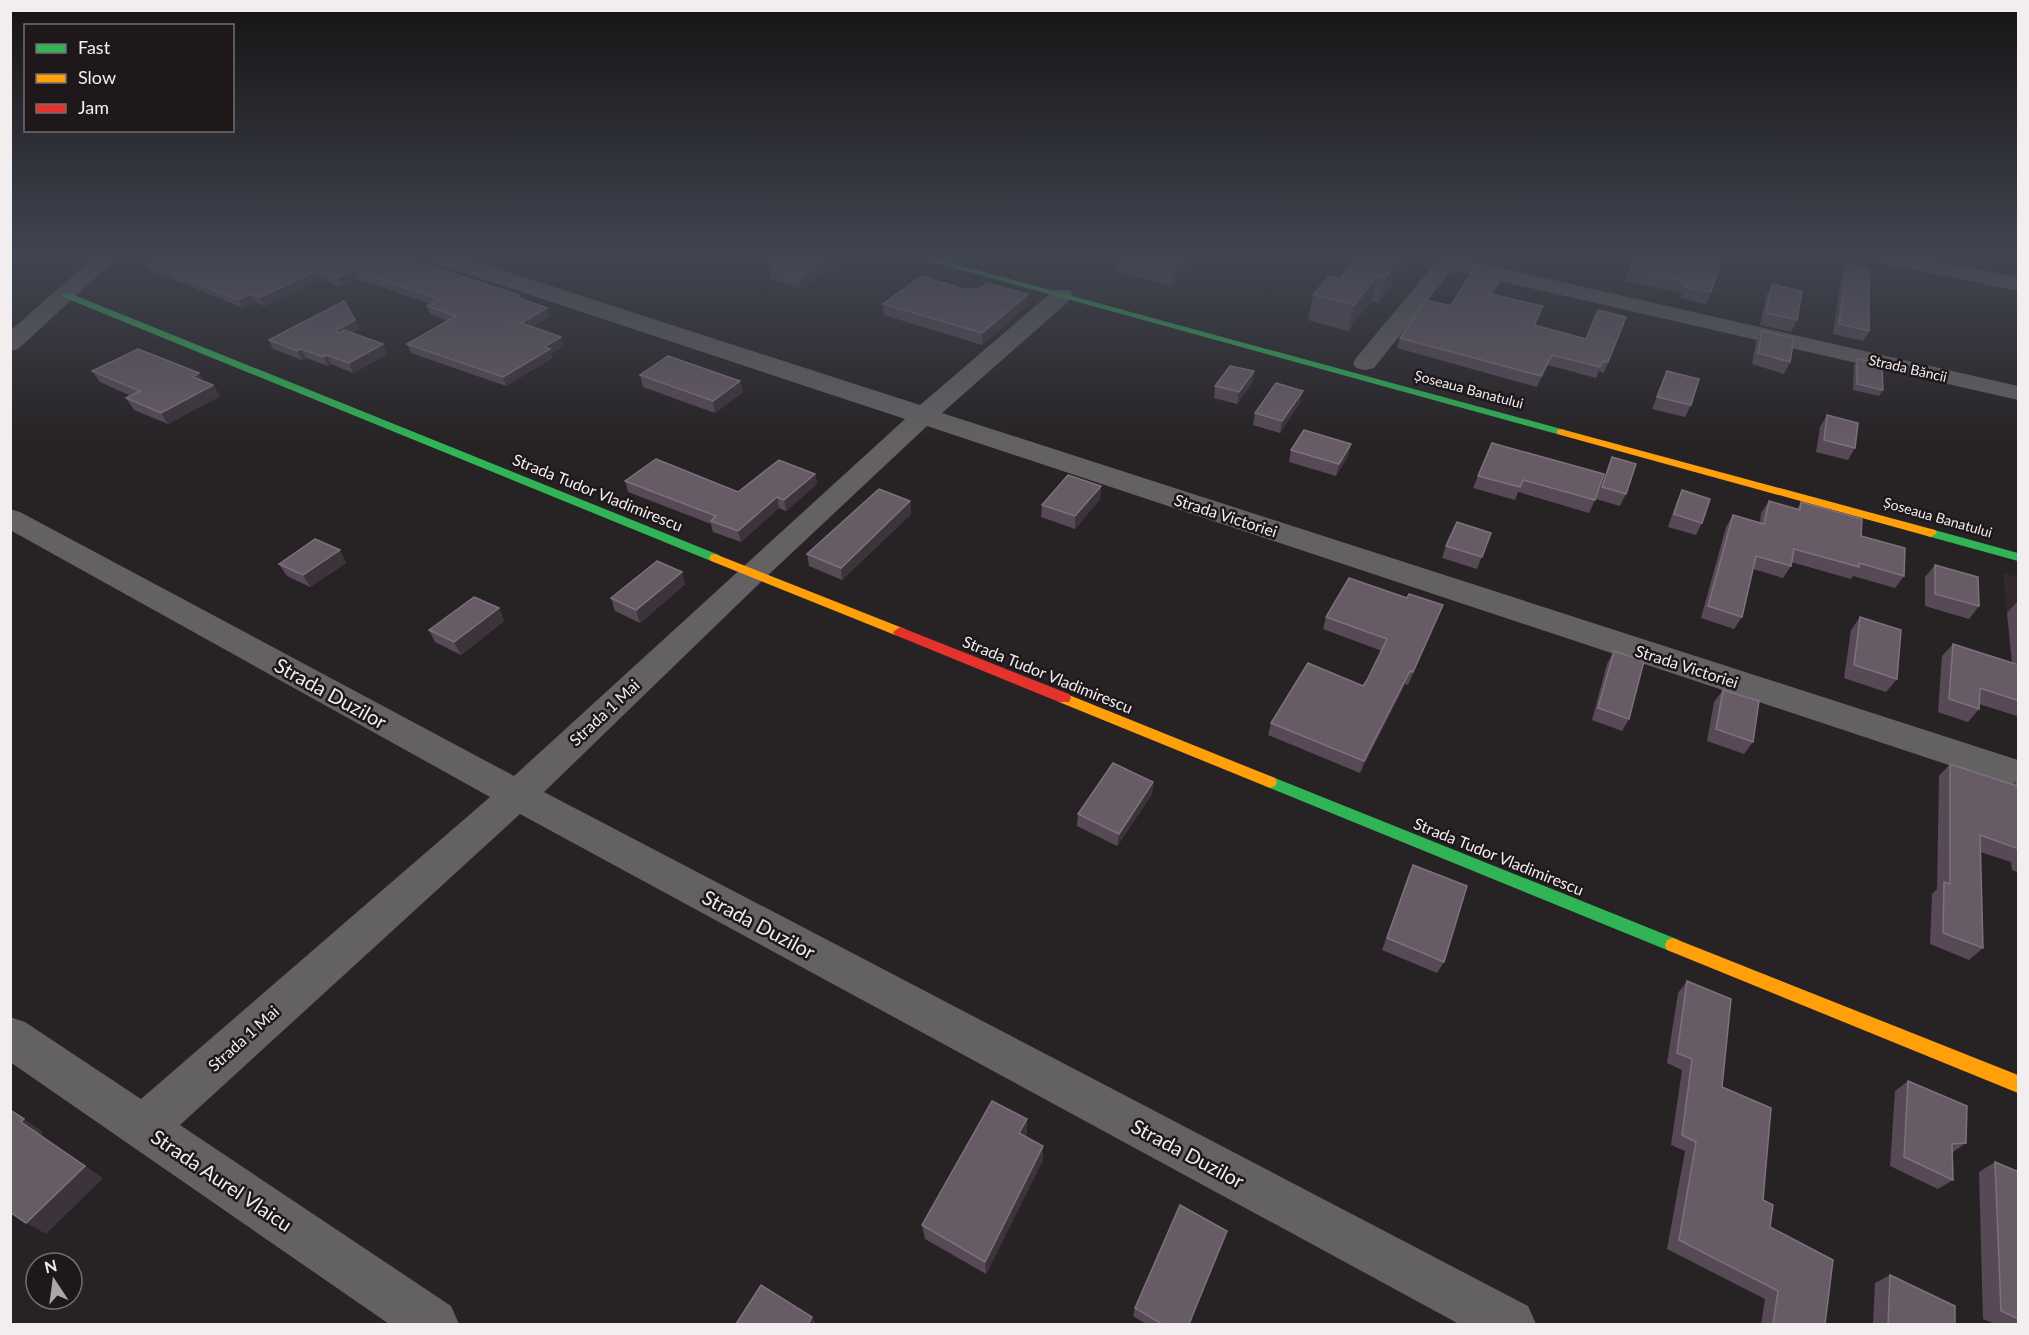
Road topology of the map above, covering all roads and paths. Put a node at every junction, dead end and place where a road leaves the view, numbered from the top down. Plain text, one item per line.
1 (41, 317) edge
2 (121, 317) edge
3 (623, 317) edge
4 (1037, 317) edge
5 (1140, 317) edge
6 (1193, 317) edge
7 (1402, 317) edge
8 (1698, 317) edge
9 (1207, 321) dead end
10 (10, 344) edge
11 (1365, 363) dead end
12 (2019, 393) edge
13 (923, 416) junction
14 (10, 518) edge
15 (2019, 557) edge
16 (753, 572) junction
17 (2019, 774) edge
18 (517, 795) junction
19 (10, 1037) edge
20 (2019, 1084) edge
21 (144, 1127) junction
22 (433, 1324) edge
23 (1510, 1324) edge

1 - 10 street
2 - 16 street, Strada Tudor Vladimirescu
3 - 13 street, Strada Victoriei
4 - 13 street, Strada 1 Mai
5 - 15 street, Șoseaua Banatului
6 - 9 street
7 - 11 street
8 - 12 street, Strada Băncii
13 - 16 street, Strada 1 Mai
13 - 17 street, Strada Victoriei
14 - 18 street, Strada Duzilor
16 - 18 street, Strada 1 Mai
16 - 20 street, Strada Tudor Vladimirescu
18 - 21 street, Strada 1 Mai
18 - 23 street, Strada Duzilor
19 - 21 street, Strada Aurel Vlaicu
21 - 22 street, Strada Aurel Vlaicu

